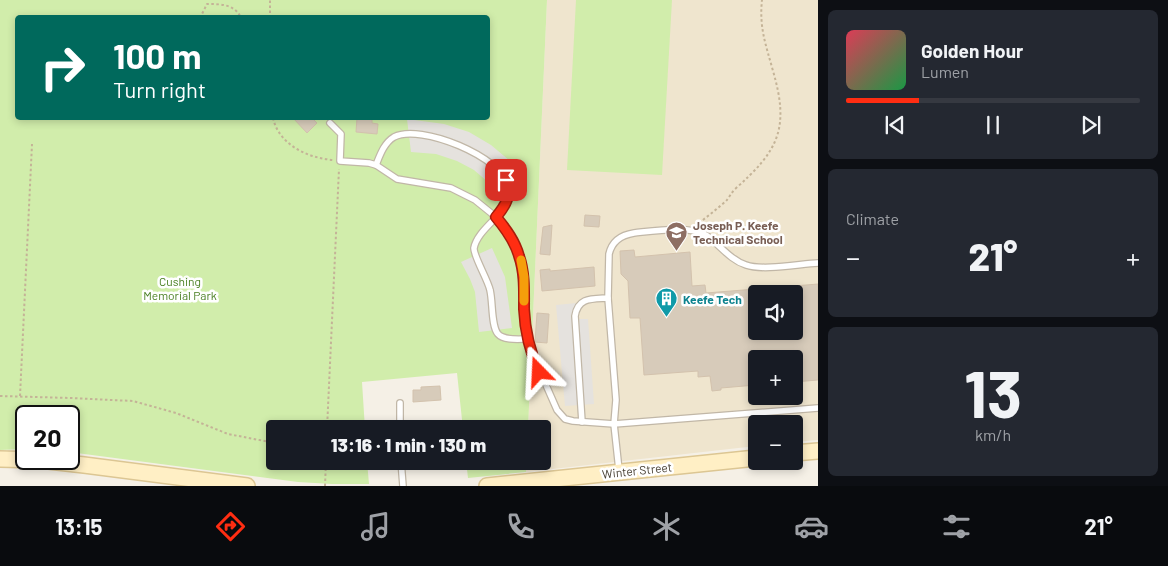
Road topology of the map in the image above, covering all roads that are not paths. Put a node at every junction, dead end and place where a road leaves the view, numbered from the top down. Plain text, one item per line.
1 (330, 123) dead end
2 (376, 165) junction
3 (496, 217) junction
4 (818, 263) edge
5 (608, 298) junction
6 (528, 339) junction
7 (400, 403) dead end
8 (818, 408) edge
9 (400, 420) edge
10 (582, 422) junction
11 (614, 424) junction
12 (818, 451) edge
13 (803, 453) edge
14 (0, 459) edge
15 (748, 459) edge
16 (402, 470) edge
17 (620, 472) junction
18 (247, 486) edge
19 (403, 486) edge
20 (487, 486) edge

1 - 2 lane
2 - 3 lane
2 - 3 lane
3 - 6 lane
3 - 6 lane
4 - 5 lane
5 - 10 lane
5 - 11 lane
6 - 10 lane
7 - 9 lane
8 - 11 lane
10 - 11 lane
11 - 17 lane
12 - 13 main road
14 - 18 main road
15 - 17 main road, Winter Street
16 - 19 lane
17 - 20 main road, Winter Street

